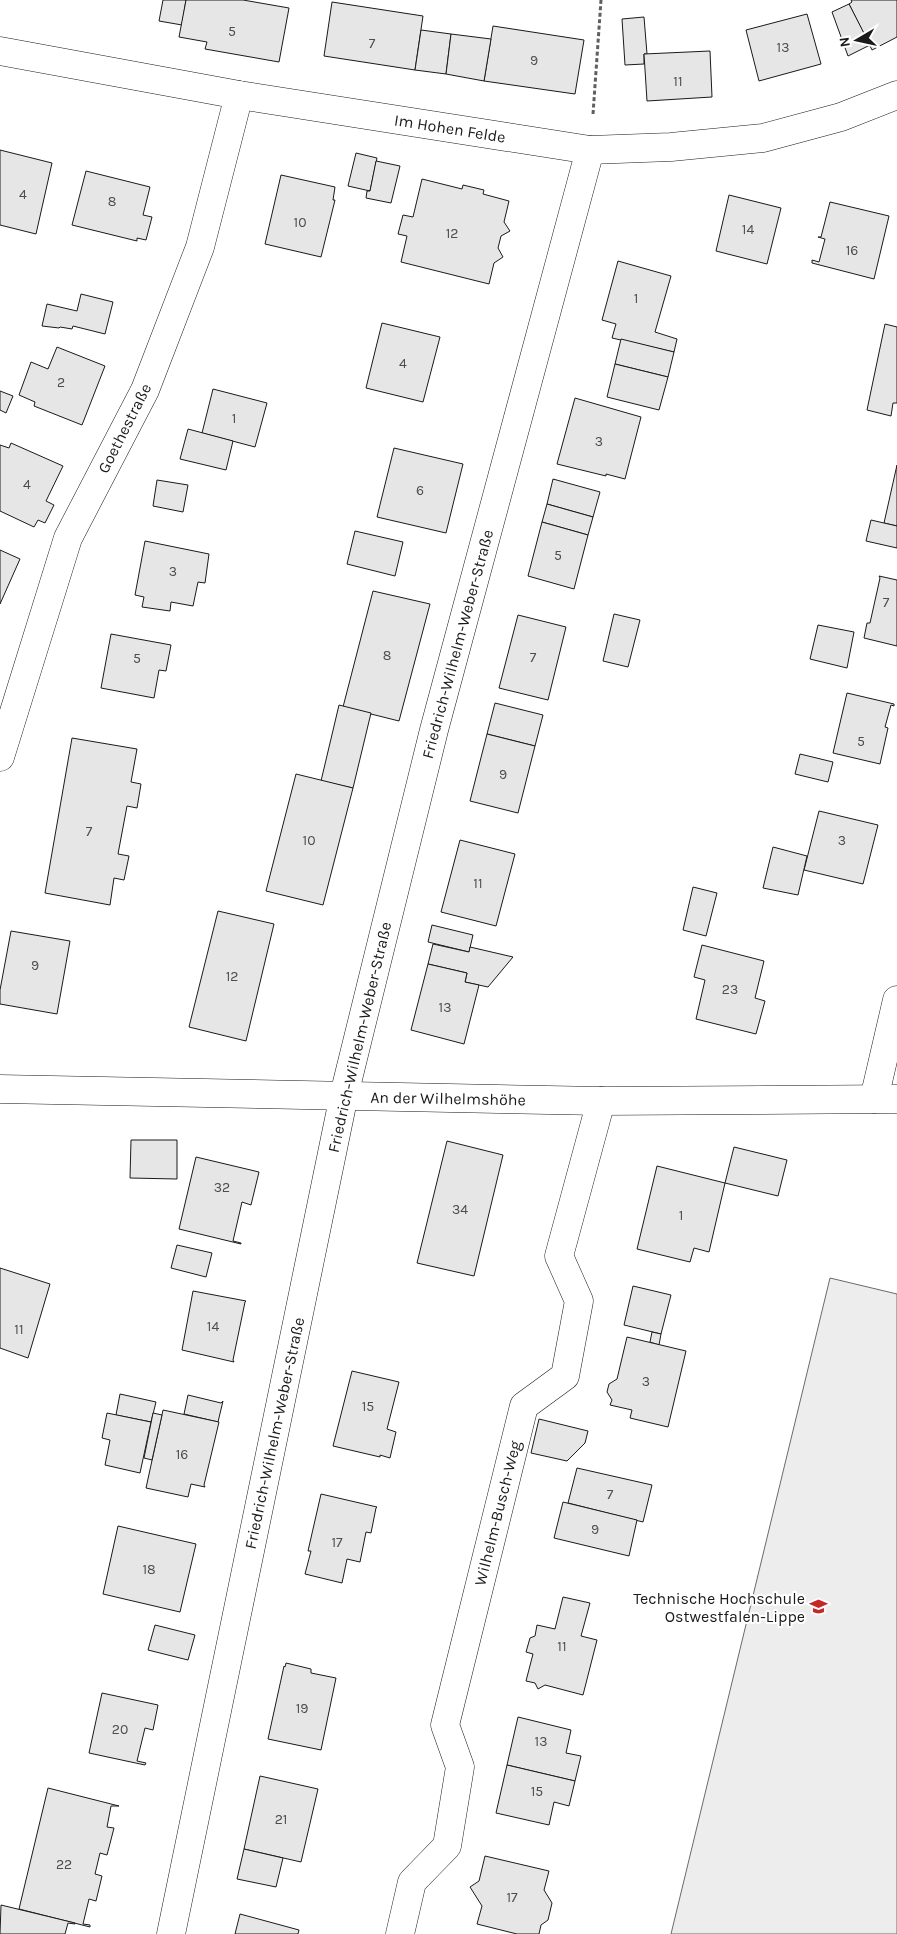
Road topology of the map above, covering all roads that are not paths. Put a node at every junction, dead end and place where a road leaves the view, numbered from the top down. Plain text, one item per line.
1 (0, 51) edge
2 (239, 95) junction
3 (897, 95) edge
4 (590, 150) junction
5 (0, 757) edge
6 (897, 1000) edge
7 (0, 1089) edge
8 (344, 1095) junction
9 (885, 1099) edge
10 (600, 1101) junction
11 (171, 1934) edge
12 (400, 1934) edge

1 - 2 street, Im Hohen Felde
2 - 4 street, Im Hohen Felde
2 - 5 street, Goethestraße
3 - 4 street, Im Hohen Felde
4 - 8 street, Friedrich-Wilhelm-Weber-Straße
6 - 9 street
7 - 8 street, An der Wilhelmshöhe
8 - 10 street, An der Wilhelmshöhe
8 - 11 street, Friedrich-Wilhelm-Weber-Straße
9 - 10 street, An der Wilhelmshöhe
10 - 12 street, Wilhelm-Busch-Weg

